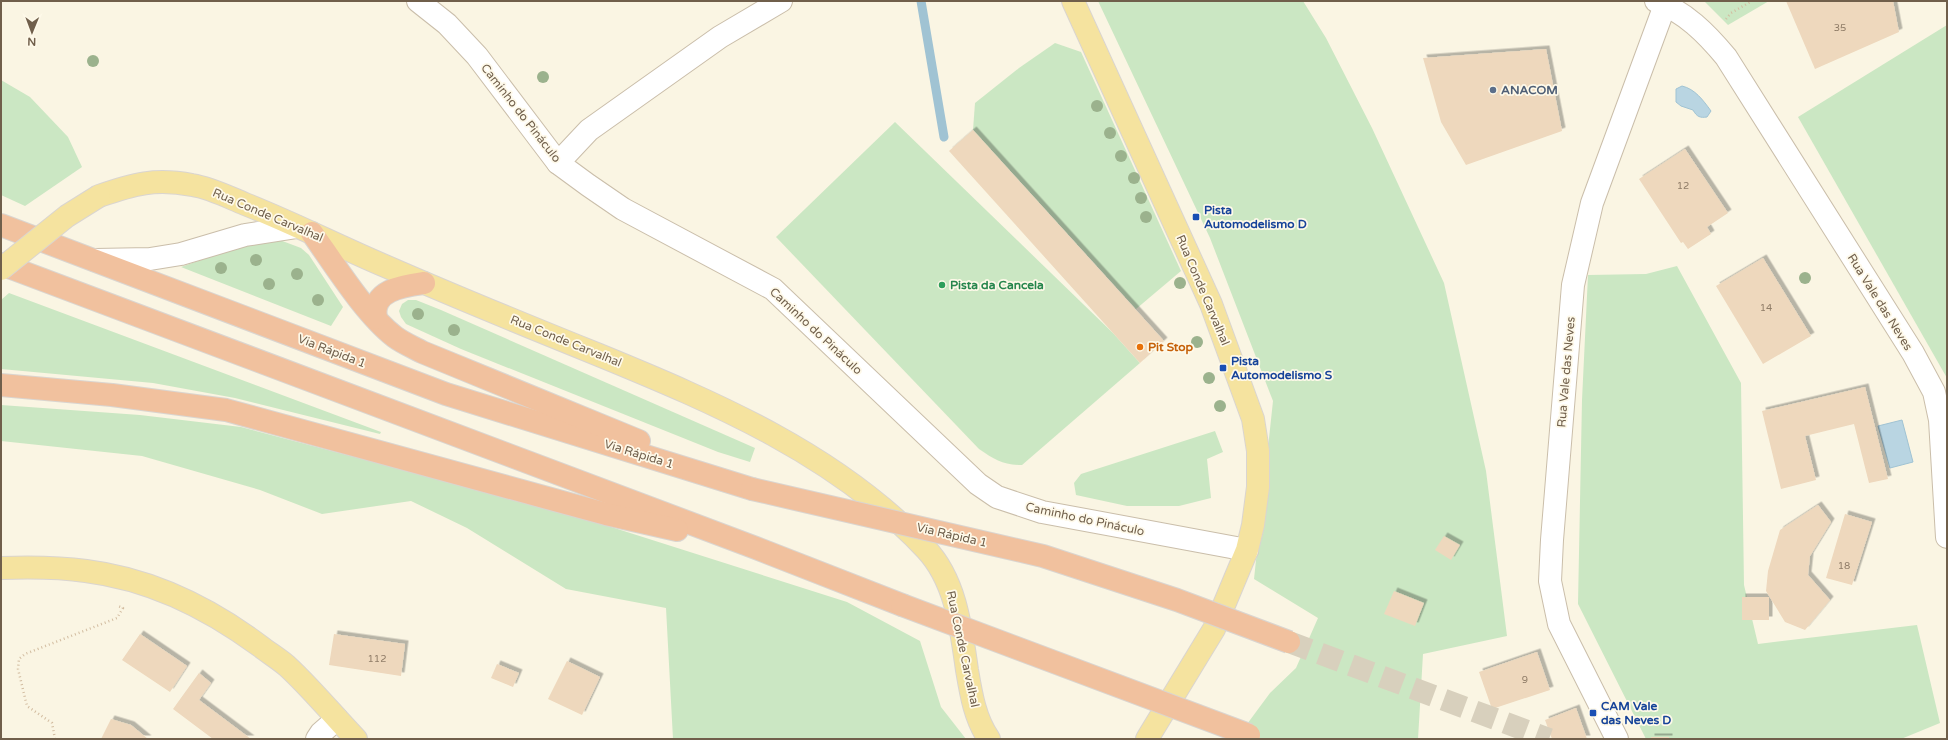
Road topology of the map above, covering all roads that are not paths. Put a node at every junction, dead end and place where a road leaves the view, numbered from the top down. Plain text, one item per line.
1 (418, 1) edge
2 (780, 1) edge
3 (1073, 1) edge
4 (1660, 3) edge
5 (558, 163) junction
6 (1, 225) edge
7 (305, 230) junction
8 (94, 260) junction
9 (1, 264) edge
10 (1, 269) edge
11 (424, 283) junction
12 (376, 318) junction
13 (1, 385) edge
14 (730, 482) junction
15 (1947, 537) edge
16 (756, 548) junction
17 (1247, 550) junction
18 (1, 568) edge
19 (1290, 642) tunnel mouth
20 (337, 719) junction
21 (1249, 735) dead end
22 (317, 739) edge
23 (356, 739) edge
24 (989, 739) edge
25 (1147, 739) edge
26 (1617, 739) edge

1 - 5 street, Caminho do Pináculo
2 - 5 street
3 - 17 main road, Rua Conde Carvalhal
4 - 15 street, Rua Vale das Neves
4 - 26 street, Rua Vale das Neves
5 - 17 street, Caminho do Pináculo
6 - 8 highway, Via Rápida 1
7 - 8 street
7 - 10 main road, Rua Conde Carvalhal, bridge
7 - 11 main road, Rua Conde Carvalhal
7 - 12 highway
8 - 14 highway, Via Rápida 1
9 - 16 highway
11 - 12 highway
11 - 24 main road, Rua Conde Carvalhal
12 - 14 highway
13 - 16 highway
14 - 19 highway, Via Rápida 1, bridge
16 - 21 highway, bridge
17 - 25 main road, Rua Conde Carvalhal
18 - 20 main road
20 - 22 street
20 - 23 main road

